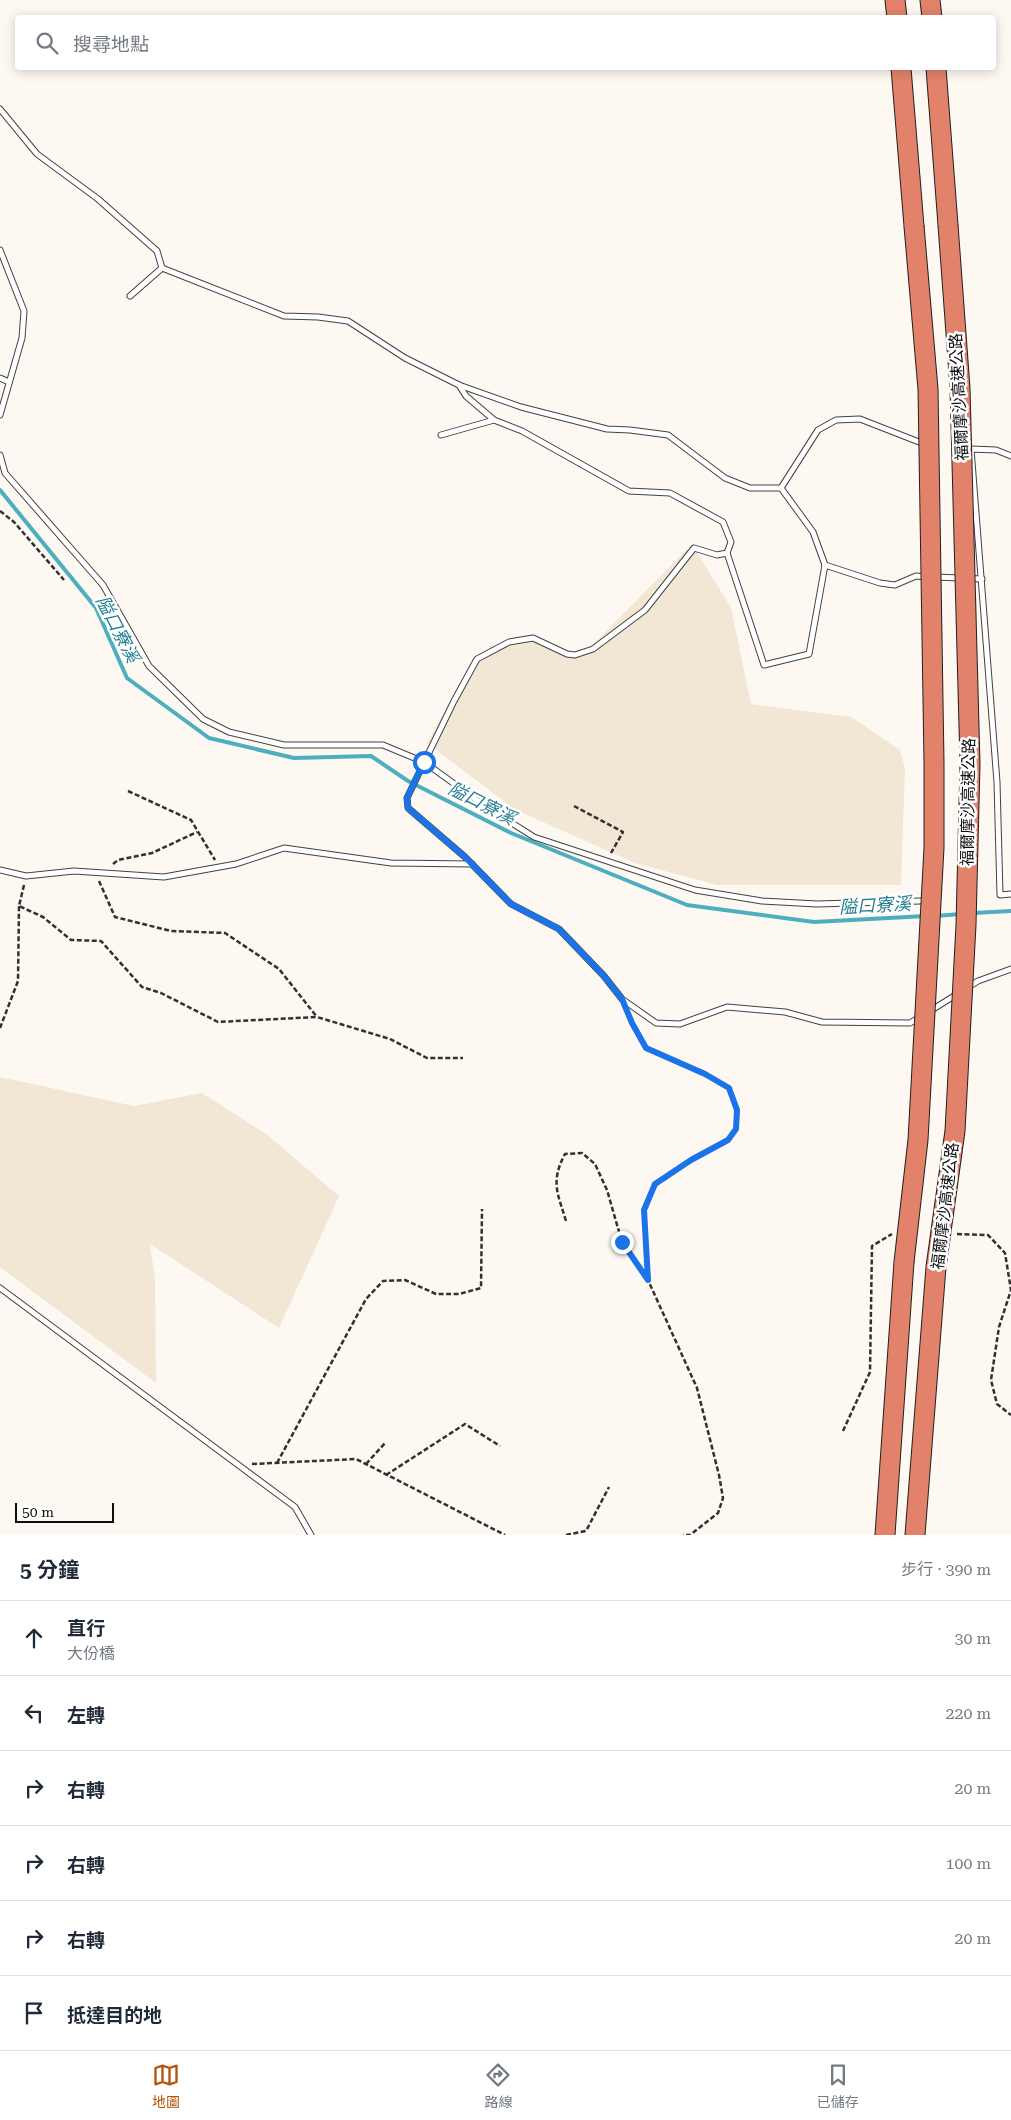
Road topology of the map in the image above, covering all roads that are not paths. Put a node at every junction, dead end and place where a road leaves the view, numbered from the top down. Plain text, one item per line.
1 (895, 0) edge
2 (930, 0) edge
3 (897, 15) edge
4 (932, 15) edge
5 (901, 70) edge
6 (936, 70) edge
7 (0, 108) edge
8 (0, 250) edge
9 (162, 268) junction
10 (130, 296) dead end
11 (0, 378) edge
12 (9, 382) junction
13 (460, 385) junction
14 (0, 414) edge
15 (494, 420) junction
16 (441, 435) dead end
17 (919, 442) dead end
18 (0, 455) edge
19 (1011, 456) edge
20 (781, 488) junction
21 (727, 554) junction
22 (825, 565) junction
23 (982, 579) junction
24 (424, 762) junction
25 (472, 864) junction
26 (0, 870) edge
27 (1011, 894) edge
28 (920, 901) dead end
29 (1011, 969) edge
30 (0, 1288) edge
31 (311, 1535) edge
32 (885, 1535) edge
33 (915, 1535) edge

1 - 3 highway
2 - 4 highway
5 - 32 highway, 福爾摩沙高速公路, bridge
6 - 33 highway, 福爾摩沙高速公路, bridge
7 - 9 lane
8 - 12 lane
9 - 10 lane
9 - 13 lane
11 - 12 lane
12 - 14 lane
13 - 15 lane
13 - 20 lane
15 - 16 lane
15 - 21 lane
17 - 20 lane
18 - 24 lane
19 - 23 lane
20 - 22 lane
21 - 22 lane
21 - 24 lane
22 - 23 lane
23 - 27 lane
24 - 25 lane
24 - 28 lane
25 - 26 lane
25 - 29 lane
30 - 31 lane

